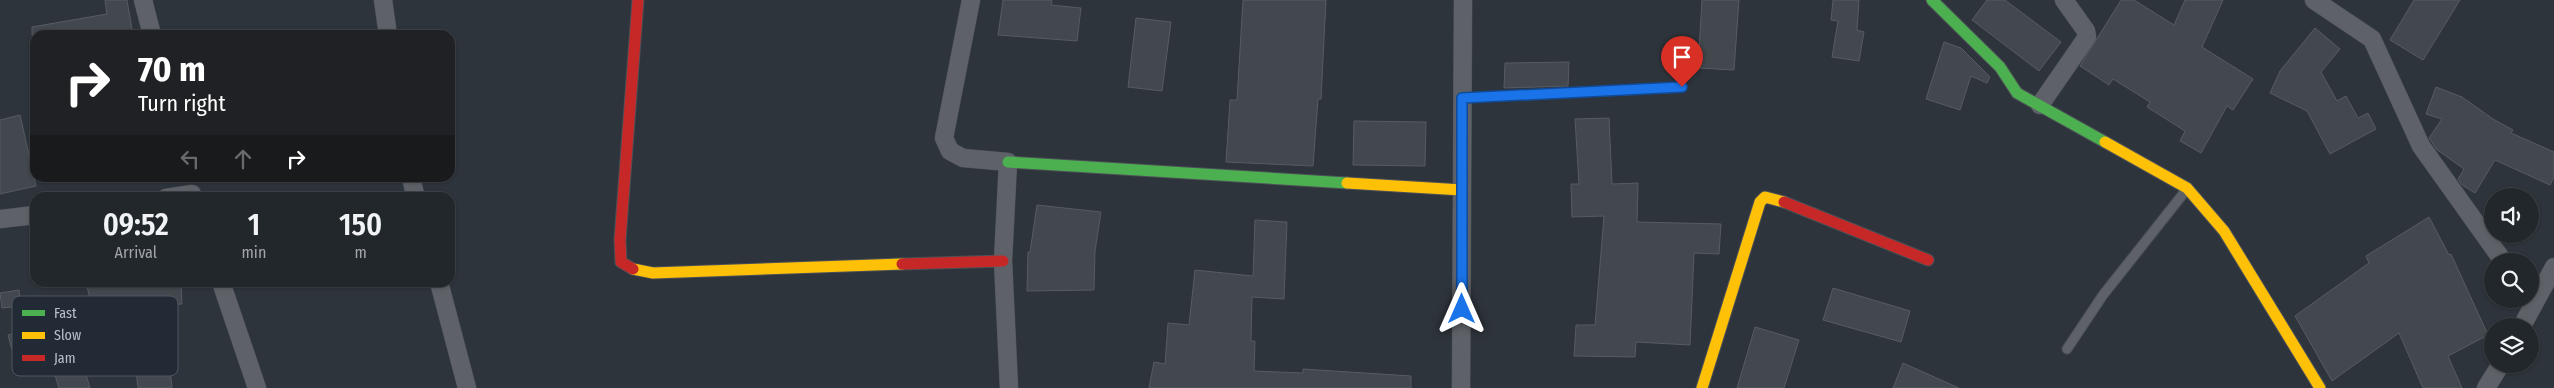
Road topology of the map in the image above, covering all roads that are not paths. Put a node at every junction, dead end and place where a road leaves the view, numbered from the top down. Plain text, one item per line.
1 (143, 0) edge
2 (383, 0) edge
3 (638, 0) edge
4 (971, 0) edge
5 (1463, 0) edge
6 (1932, 0) edge
7 (2064, 0) edge
8 (2314, 0) edge
9 (151, 30) edge
10 (387, 30) edge
11 (1682, 87) dead end
12 (1462, 98) junction
13 (2040, 105) junction
14 (1008, 162) junction
15 (2187, 188) junction
16 (1462, 190) junction
17 (30, 215) edge
18 (0, 219) edge
19 (2496, 253) edge
20 (1928, 260) dead end
21 (1003, 261) junction
22 (2554, 267) edge
23 (223, 287) edge
24 (440, 287) edge
25 (2539, 290) edge
26 (2067, 349) dead end
27 (2495, 373) edge
28 (257, 388) edge
29 (467, 388) edge
30 (1009, 388) edge
31 (1461, 388) edge
32 (1702, 388) edge
33 (2320, 388) edge
34 (2486, 388) edge

1 - 9 street
2 - 10 street
3 - 21 street
4 - 14 street
5 - 12 street
6 - 13 street
7 - 13 street
8 - 19 street
11 - 12 lane
12 - 16 street
13 - 15 street
14 - 16 street
14 - 21 street
15 - 26 lane
15 - 33 street
16 - 31 street
17 - 18 street
20 - 32 street
21 - 30 street
22 - 25 street
23 - 28 street
24 - 29 street
27 - 34 street

